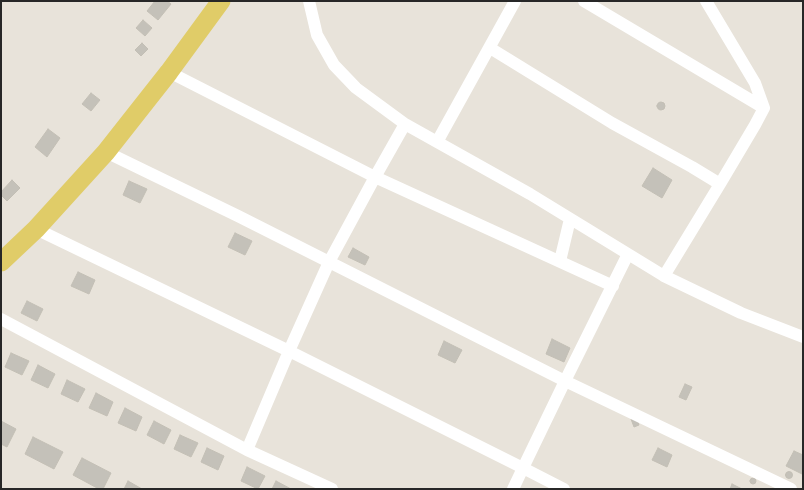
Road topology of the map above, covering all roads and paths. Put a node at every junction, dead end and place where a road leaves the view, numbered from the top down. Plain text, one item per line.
1 (221, 1) edge
2 (309, 1) edge
3 (515, 1) edge
4 (584, 1) edge
5 (706, 1) edge
6 (490, 48) junction
7 (169, 72) junction
8 (764, 108) junction
9 (405, 124) junction
10 (437, 142) junction
11 (106, 152) junction
12 (375, 177) junction
13 (720, 184) junction
14 (570, 219) junction
15 (36, 229) junction
16 (628, 254) junction
17 (560, 261) junction
18 (1, 262) edge
19 (329, 262) junction
20 (664, 276) junction
21 (612, 286) junction
22 (1, 319) edge
23 (803, 337) edge
24 (289, 351) junction
25 (565, 381) junction
26 (247, 450) junction
27 (523, 468) junction
28 (332, 489) edge
29 (513, 489) edge
30 (564, 489) edge
31 (791, 489) edge

1 - 7 main road
2 - 9 street
3 - 6 street
4 - 8 street
5 - 8 street
6 - 10 street
6 - 13 street
7 - 11 main road
7 - 12 street
8 - 13 street
9 - 10 street
9 - 12 street
10 - 14 street
11 - 15 main road
11 - 19 street
12 - 17 street
12 - 19 street
13 - 20 street
14 - 16 street
14 - 17 street
15 - 18 main road
15 - 24 street
16 - 20 street
16 - 21 street
17 - 21 street
19 - 24 street
19 - 25 street
20 - 23 street
21 - 25 street
22 - 26 street
24 - 26 street
24 - 27 street
25 - 27 street
25 - 31 street
26 - 28 street
27 - 29 street
27 - 30 street

